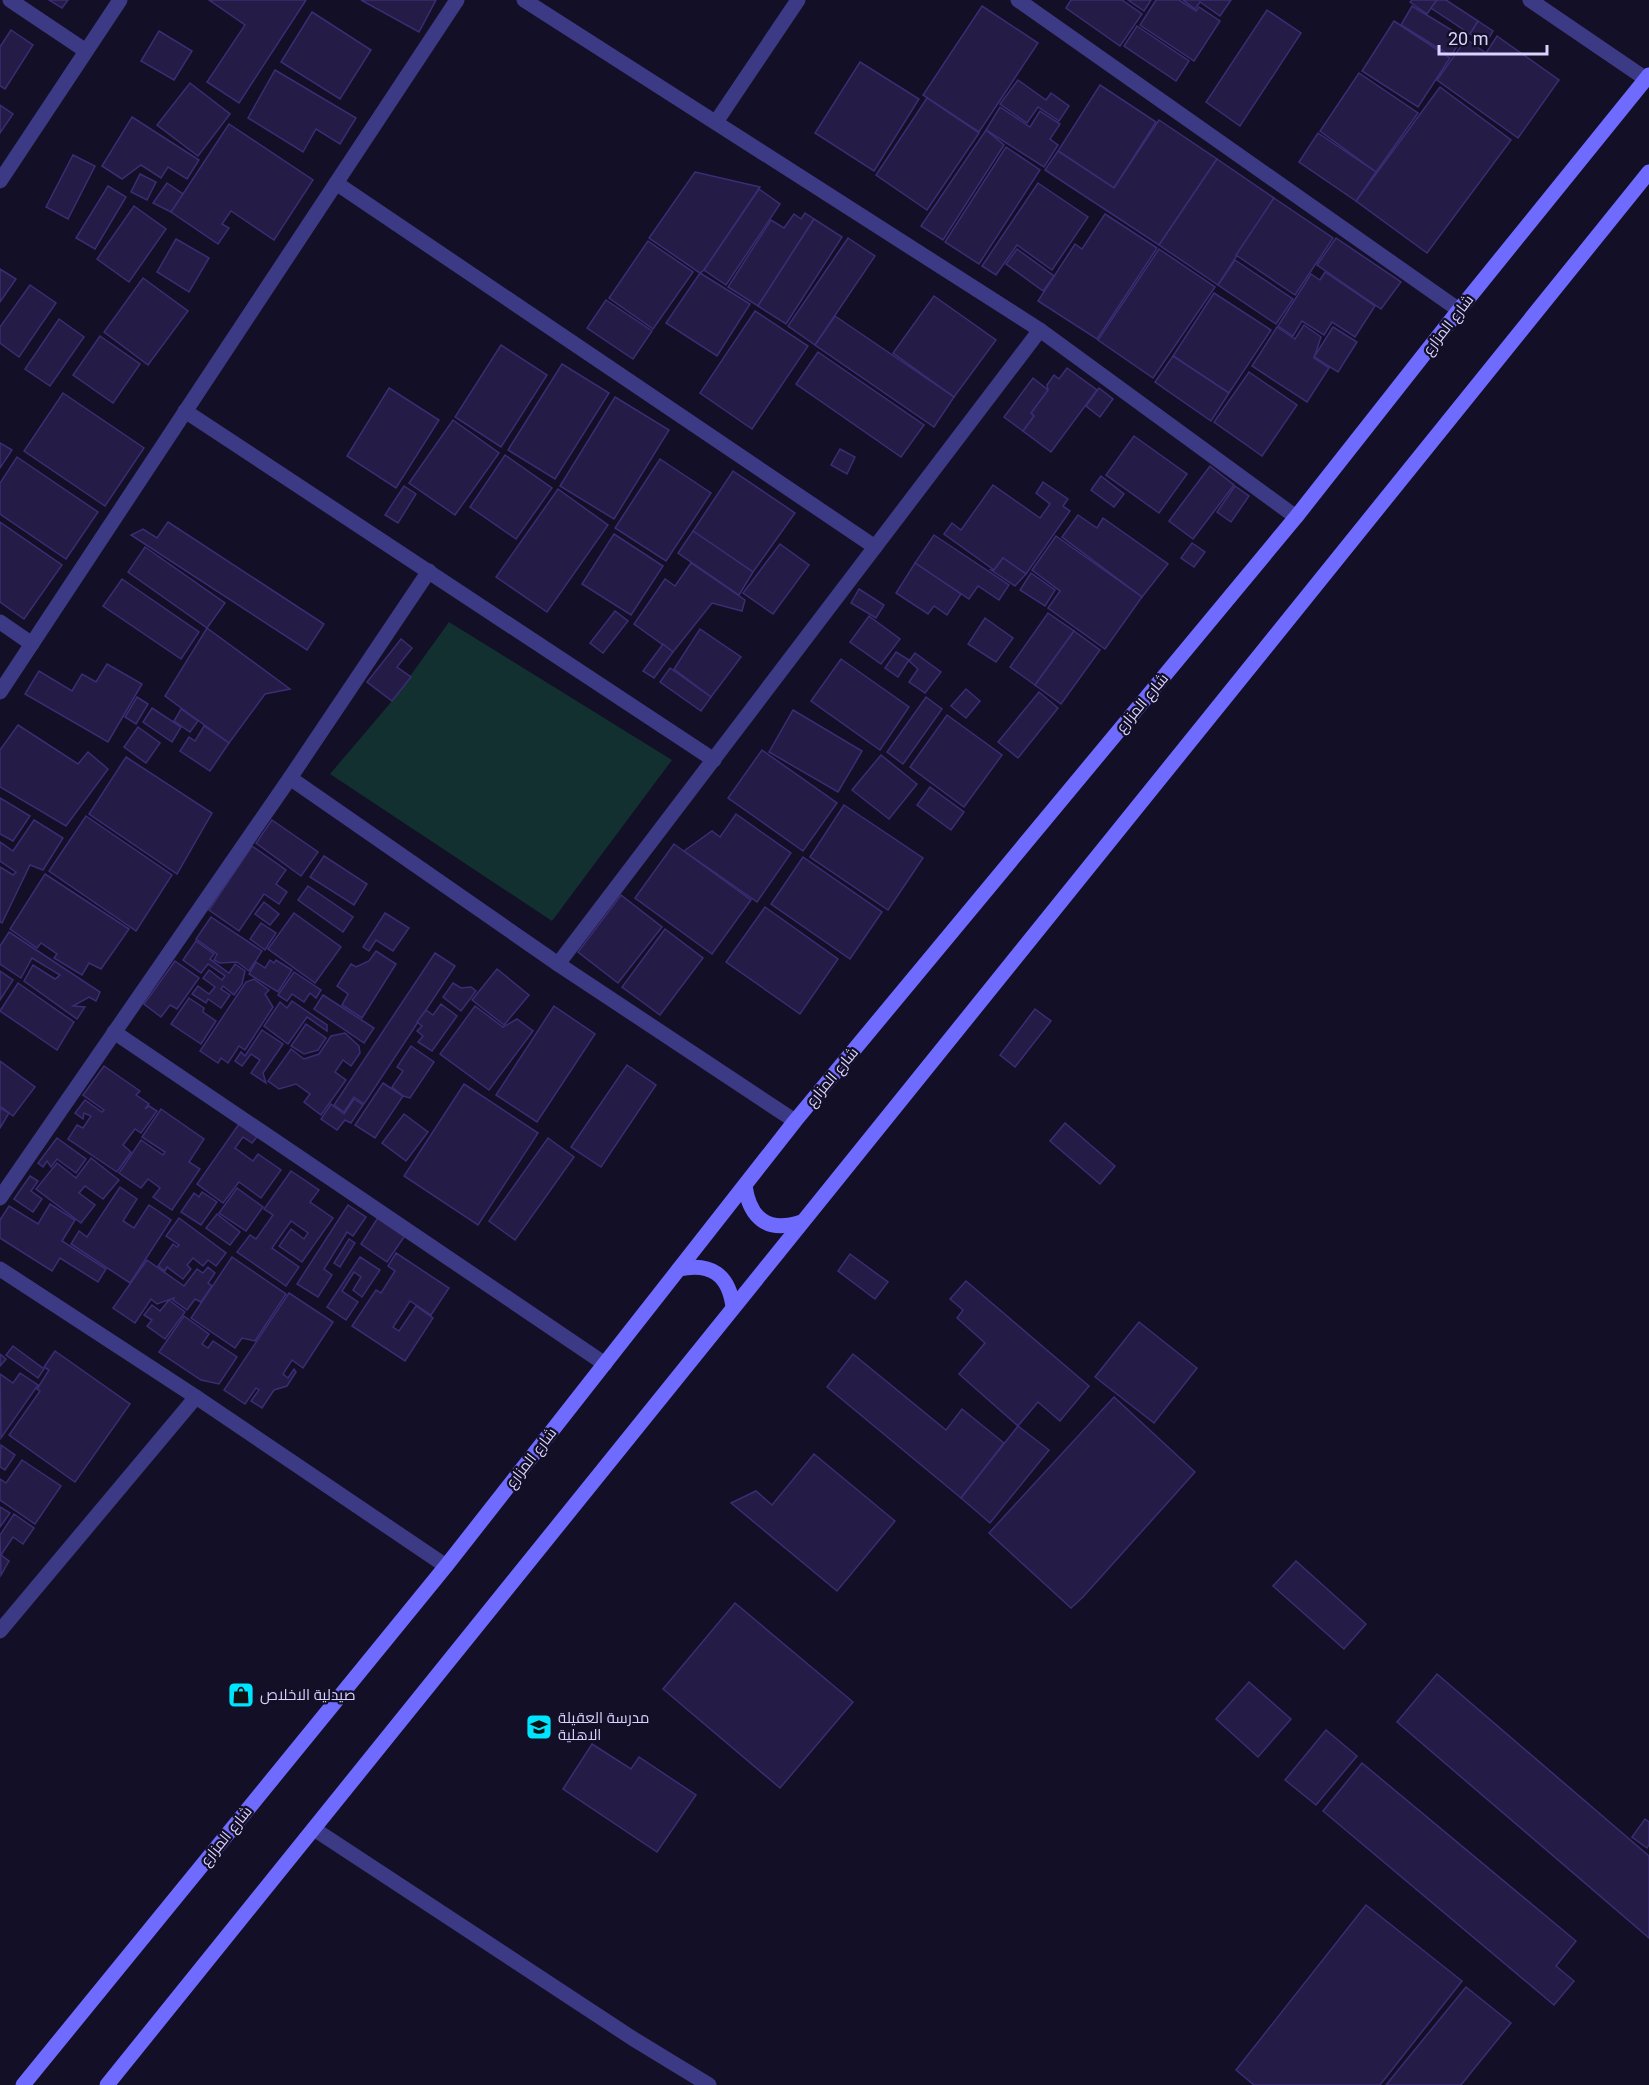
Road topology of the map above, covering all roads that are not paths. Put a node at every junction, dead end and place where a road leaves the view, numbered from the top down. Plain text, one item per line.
1 (10, 0) edge
2 (120, 0) edge
3 (456, 0) edge
4 (524, 0) edge
5 (798, 0) edge
6 (1018, 0) edge
7 (1530, 0) edge
8 (86, 51) junction
9 (1648, 77) edge
10 (716, 122) junction
11 (1649, 172) edge
12 (0, 181) edge
13 (336, 183) junction
14 (1460, 310) junction
15 (1041, 330) junction
16 (185, 411) junction
17 (1296, 517) junction
18 (875, 547) junction
19 (429, 571) junction
20 (0, 622) edge
21 (32, 644) junction
22 (0, 692) edge
23 (714, 760) junction
24 (290, 778) junction
25 (558, 964) junction
26 (114, 1032) junction
27 (795, 1121) junction
28 (745, 1186) junction
29 (0, 1198) edge
30 (801, 1222) junction
31 (0, 1269) edge
32 (679, 1269) junction
33 (733, 1307) junction
34 (605, 1364) junction
35 (196, 1397) junction
36 (446, 1566) junction
37 (3, 1622) edge
38 (314, 1829) junction
39 (23, 2085) edge
40 (107, 2085) edge
41 (709, 2085) edge

1 - 8 street
2 - 8 street
3 - 13 street
4 - 10 street
5 - 10 street
6 - 14 street
7 - 9 street
8 - 12 street
9 - 14 street, شارع المزارع
10 - 15 street
11 - 30 street
13 - 16 street
13 - 18 street
14 - 17 street, شارع المزارع
15 - 17 street
15 - 18 street
16 - 19 street
16 - 21 street
17 - 27 street, شارع المزارع
18 - 23 street
19 - 23 street
19 - 24 street
20 - 21 street
21 - 22 street
23 - 25 street
24 - 25 street
24 - 26 street
25 - 27 street
26 - 29 street
26 - 34 street
27 - 28 street, شارع المزارع
28 - 30 street
28 - 32 street, شارع المزارع
30 - 33 street
31 - 35 street
32 - 33 street
32 - 34 street, شارع المزارع
33 - 38 street
34 - 36 street, شارع المزارع
35 - 36 street
35 - 37 street
36 - 39 street, شارع المزارع
38 - 40 street
38 - 41 street

